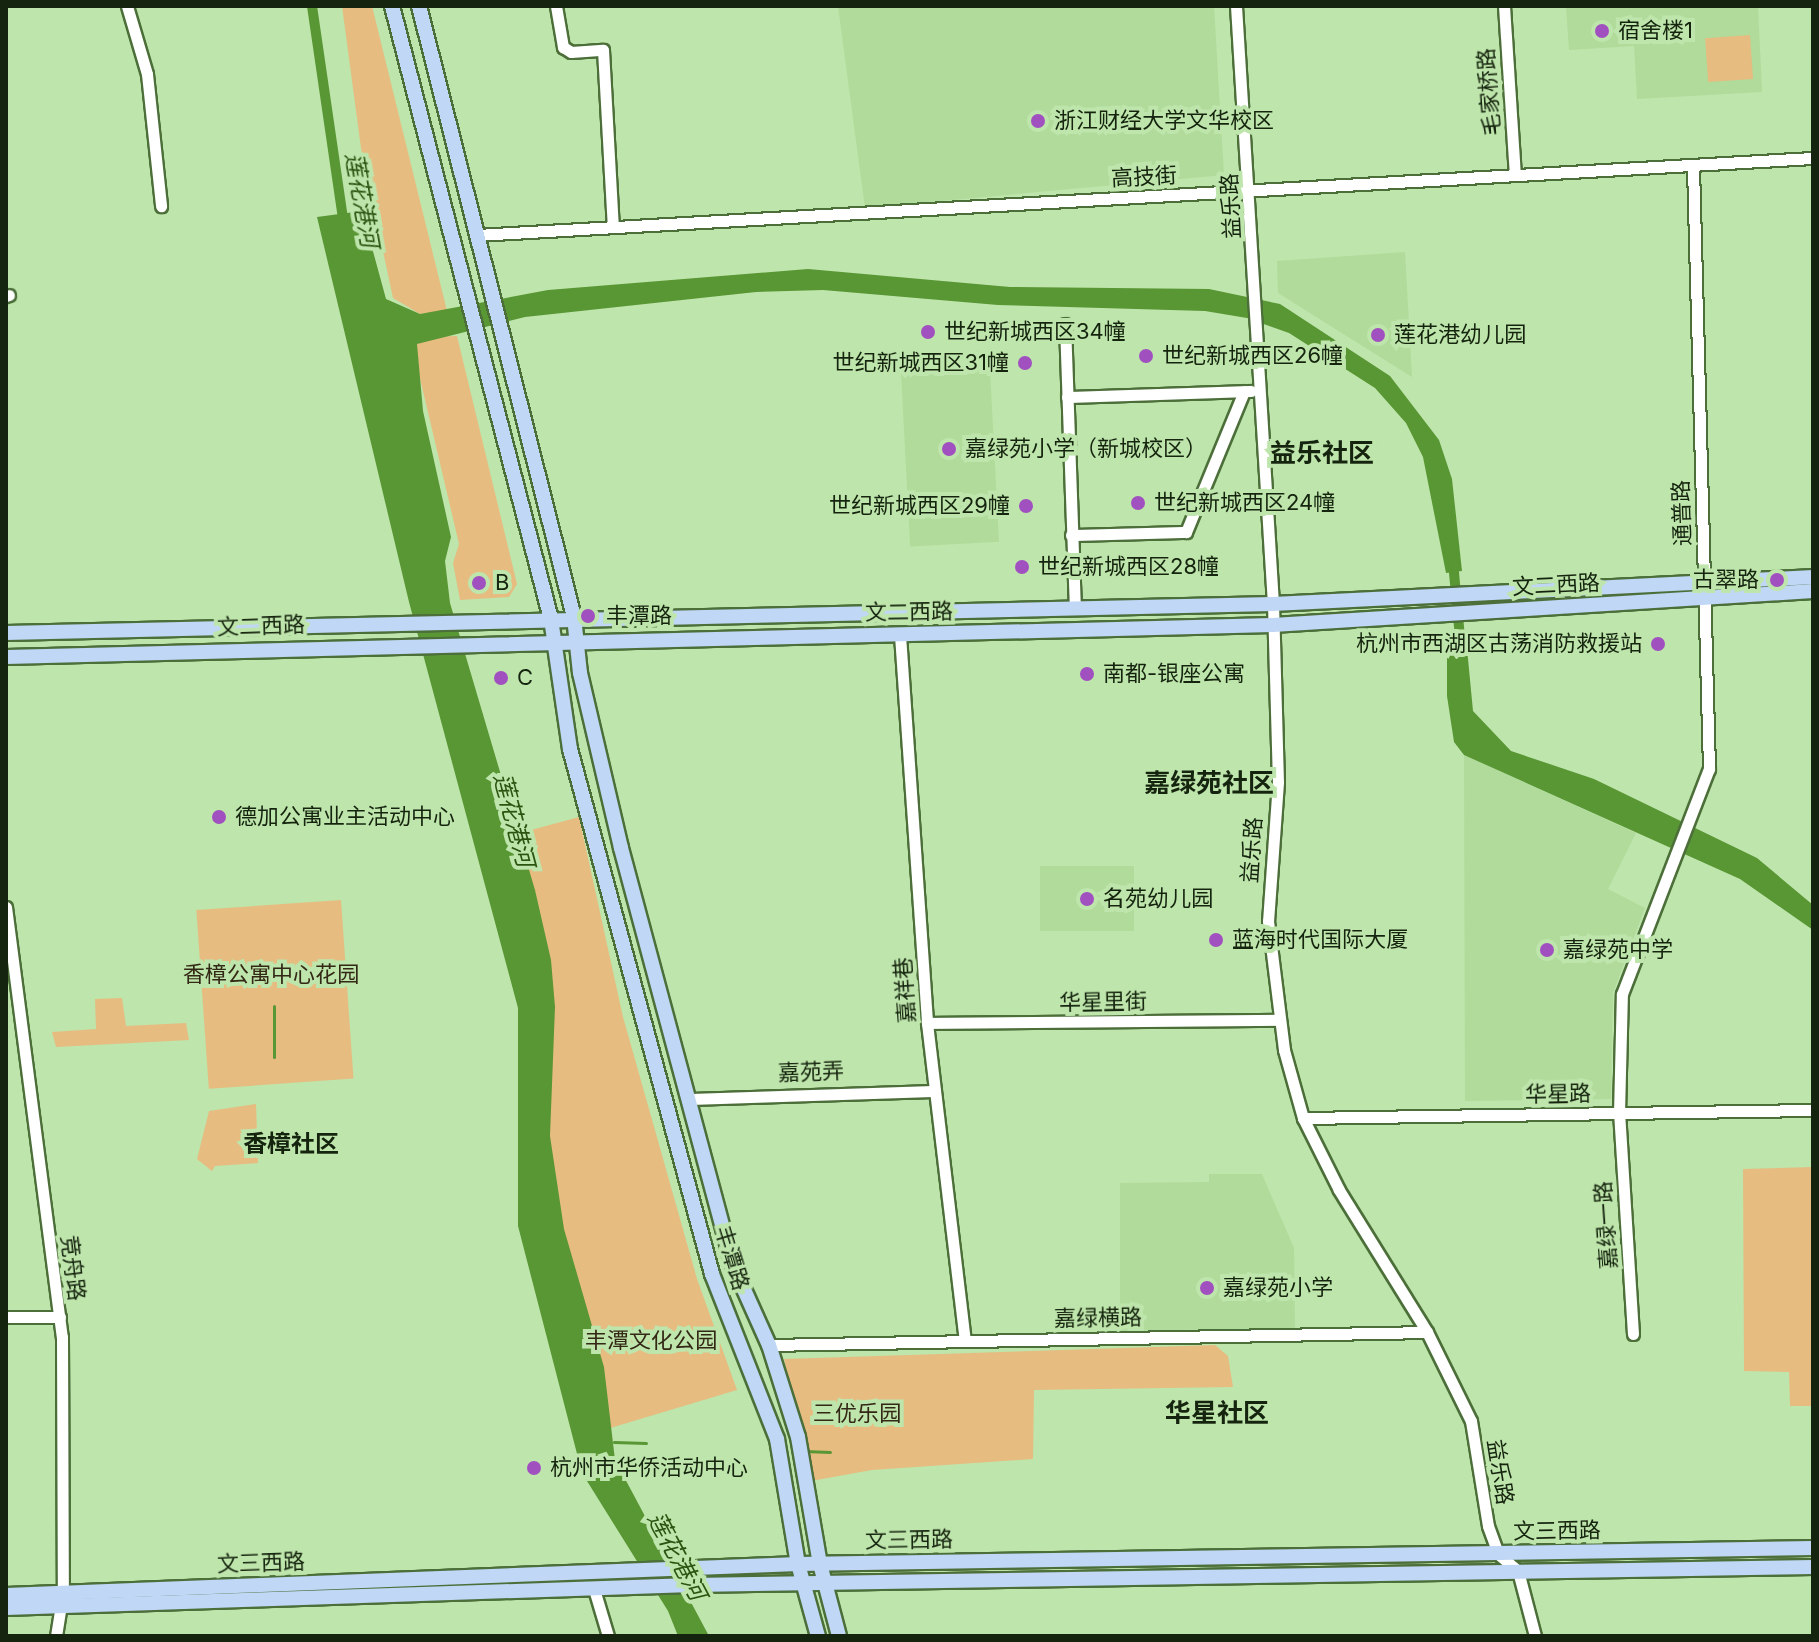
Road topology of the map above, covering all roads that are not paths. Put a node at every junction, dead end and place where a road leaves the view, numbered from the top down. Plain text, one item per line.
1 (127, 6) edge
2 (392, 6) edge
3 (419, 6) edge
4 (556, 6) edge
5 (1236, 6) edge
6 (1504, 6) edge
7 (1813, 158) edge
8 (1693, 165) junction
9 (1515, 175) junction
10 (1251, 191) junction
11 (161, 206) dead end
12 (613, 227) junction
13 (477, 235) junction
14 (1065, 324) dead end
15 (1260, 390) junction
16 (1244, 391) junction
17 (1067, 397) junction
18 (1071, 535) junction
19 (1813, 577) edge
20 (1704, 590) junction
21 (1813, 591) edge
22 (1273, 604) junction
23 (1075, 609) junction
24 (574, 617) junction
25 (551, 619) junction
26 (1273, 625) junction
27 (6, 633) edge
28 (900, 635) junction
29 (577, 641) junction
30 (553, 642) junction
31 (6, 657) edge
32 (1673, 853) joint
33 (6, 907) edge
34 (1280, 1020) junction
35 (927, 1023) junction
36 (935, 1091) junction
37 (688, 1099) junction
38 (1813, 1110) edge
39 (1619, 1113) junction
40 (1303, 1118) junction
41 (6, 1317) edge
42 (60, 1317) junction
43 (1427, 1332) junction
44 (1633, 1334) dead end
45 (965, 1340) junction
46 (769, 1345) junction
47 (1813, 1548) edge
48 (1498, 1554) junction
49 (798, 1564) junction
50 (820, 1564) junction
51 (1813, 1567) edge
52 (1518, 1571) junction
53 (804, 1583) junction
54 (825, 1583) junction
55 (594, 1589) junction
56 (6, 1595) edge
57 (63, 1598) junction
58 (6, 1608) edge
59 (56, 1636) edge
60 (608, 1636) edge
61 (818, 1636) edge
62 (839, 1636) edge
63 (1535, 1636) edge

1 - 11 street
2 - 25 main road, 丰潭路
3 - 13 main road, 丰潭路
4 - 12 street
5 - 10 street, 益乐路
6 - 9 street, 毛家桥路
7 - 8 street, 高技街
8 - 9 street, 高技街
8 - 20 street, 通普路
9 - 10 street, 高技街
10 - 12 street, 高技街
10 - 15 street, 益乐路
12 - 13 street, 高技街
13 - 24 main road, 丰潭路
14 - 17 street
15 - 16 street
15 - 22 street, 益乐路
16 - 17 street
16 - 18 street
17 - 18 street
18 - 23 street
19 - 20 main road, 文二西路
20 - 21 main road, 文二西路
20 - 22 main road, 文二西路
20 - 26 main road, 文二西路
20 - 32 street, 通普路
22 - 23 main road, 文二西路
22 - 26 street, 益乐路
23 - 24 main road, 文二西路
24 - 25 main road, 文二西路
24 - 29 main road, 丰潭路
25 - 27 main road, 文二西路
25 - 30 main road, 丰潭路
26 - 28 main road, 文二西路
26 - 34 street, 益乐路
28 - 29 main road, 文二西路
28 - 35 street, 嘉祥巷
29 - 30 main road, 文二西路
29 - 37 main road, 丰潭路
30 - 31 main road, 文二西路
30 - 49 main road, 丰潭路
32 - 39 street, 嘉绿一路
33 - 42 street, 竞舟路
34 - 35 street, 华星里街
34 - 40 street, 益乐路
35 - 36 street, 嘉祥巷
36 - 37 street, 嘉苑弄
36 - 45 street, 嘉祥巷
37 - 46 main road, 丰潭路
38 - 39 street, 华星路
39 - 40 street, 华星路
39 - 44 street, 嘉绿一路
40 - 43 street, 益乐路
41 - 42 street
42 - 57 street, 竞舟路
43 - 45 street, 嘉绿横路
43 - 48 street, 益乐路
45 - 46 street, 嘉绿横路
46 - 50 main road, 丰潭路
47 - 48 main road, 文三西路
48 - 50 main road, 文三西路
48 - 52 street
49 - 50 main road, 文三西路
49 - 53 main road, 丰潭路
49 - 57 main road, 文三西路
50 - 54 main road, 丰潭路
51 - 52 main road, 文三西路
52 - 54 main road, 文三西路
52 - 63 street
53 - 54 main road, 文三西路
53 - 55 main road, 文三西路
53 - 61 main road, 丰潭路
54 - 62 main road, 丰潭路
55 - 57 main road, 文三西路
55 - 60 street
56 - 57 main road, 文三西路
57 - 58 main road, 文三西路
57 - 59 street, 竞舟路

